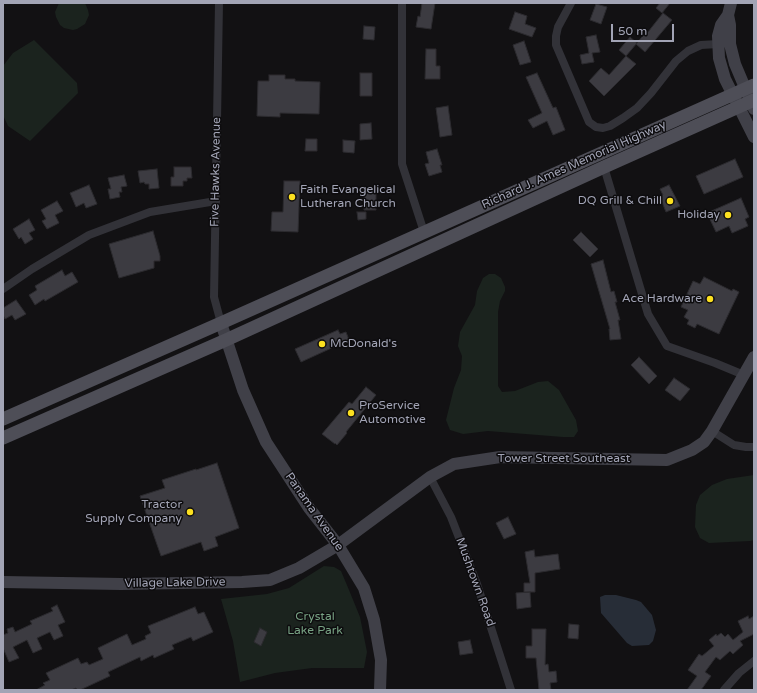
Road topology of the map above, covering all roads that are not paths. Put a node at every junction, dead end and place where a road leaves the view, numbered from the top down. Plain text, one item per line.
1 (219, 3) edge
2 (402, 3) edge
3 (571, 3) edge
4 (731, 3) edge
5 (728, 15) junction
6 (718, 44) junction
7 (749, 87) edge
8 (732, 94) junction
9 (749, 105) edge
10 (754, 137) edge
11 (604, 167) junction
12 (216, 201) junction
13 (424, 232) junction
14 (3, 289) edge
15 (221, 324) junction
16 (226, 340) junction
17 (754, 357) edge
18 (744, 375) junction
19 (3, 419) edge
20 (712, 431) junction
21 (3, 438) edge
22 (754, 447) edge
23 (430, 477) junction
24 (338, 545) junction
25 (3, 582) edge
26 (754, 661) edge
27 (380, 690) edge
28 (511, 690) edge
29 (724, 690) edge

1 - 12 street, Five Hawks Avenue
2 - 13 street
3 - 6 street
4 - 5 street
5 - 6 street
5 - 7 street
6 - 8 street
7 - 8 main road, Richard J. Ames Memorial Highway
7 - 9 street
8 - 9 street
8 - 13 main road, Richard J. Ames Memorial Highway
9 - 10 street
9 - 11 main road, Richard J. Ames Memorial Highway
11 - 16 main road, Richard J. Ames Memorial Highway
11 - 18 street
12 - 14 street
12 - 15 street, Five Hawks Avenue
13 - 15 main road, Richard J. Ames Memorial Highway
15 - 16 street, Five Hawks Avenue
15 - 19 main road, Richard J. Ames Memorial Highway
16 - 21 main road, Richard J. Ames Memorial Highway
16 - 24 street, Panama Avenue
17 - 18 street, Tower Street Southeast
18 - 20 street, Tower Street Southeast
20 - 22 street
20 - 23 street, Tower Street Southeast
23 - 24 street, Tower Street Southeast
23 - 28 street, Mushtown Road
24 - 25 street, Village Lake Drive
24 - 27 street, Panama Avenue
26 - 29 street

